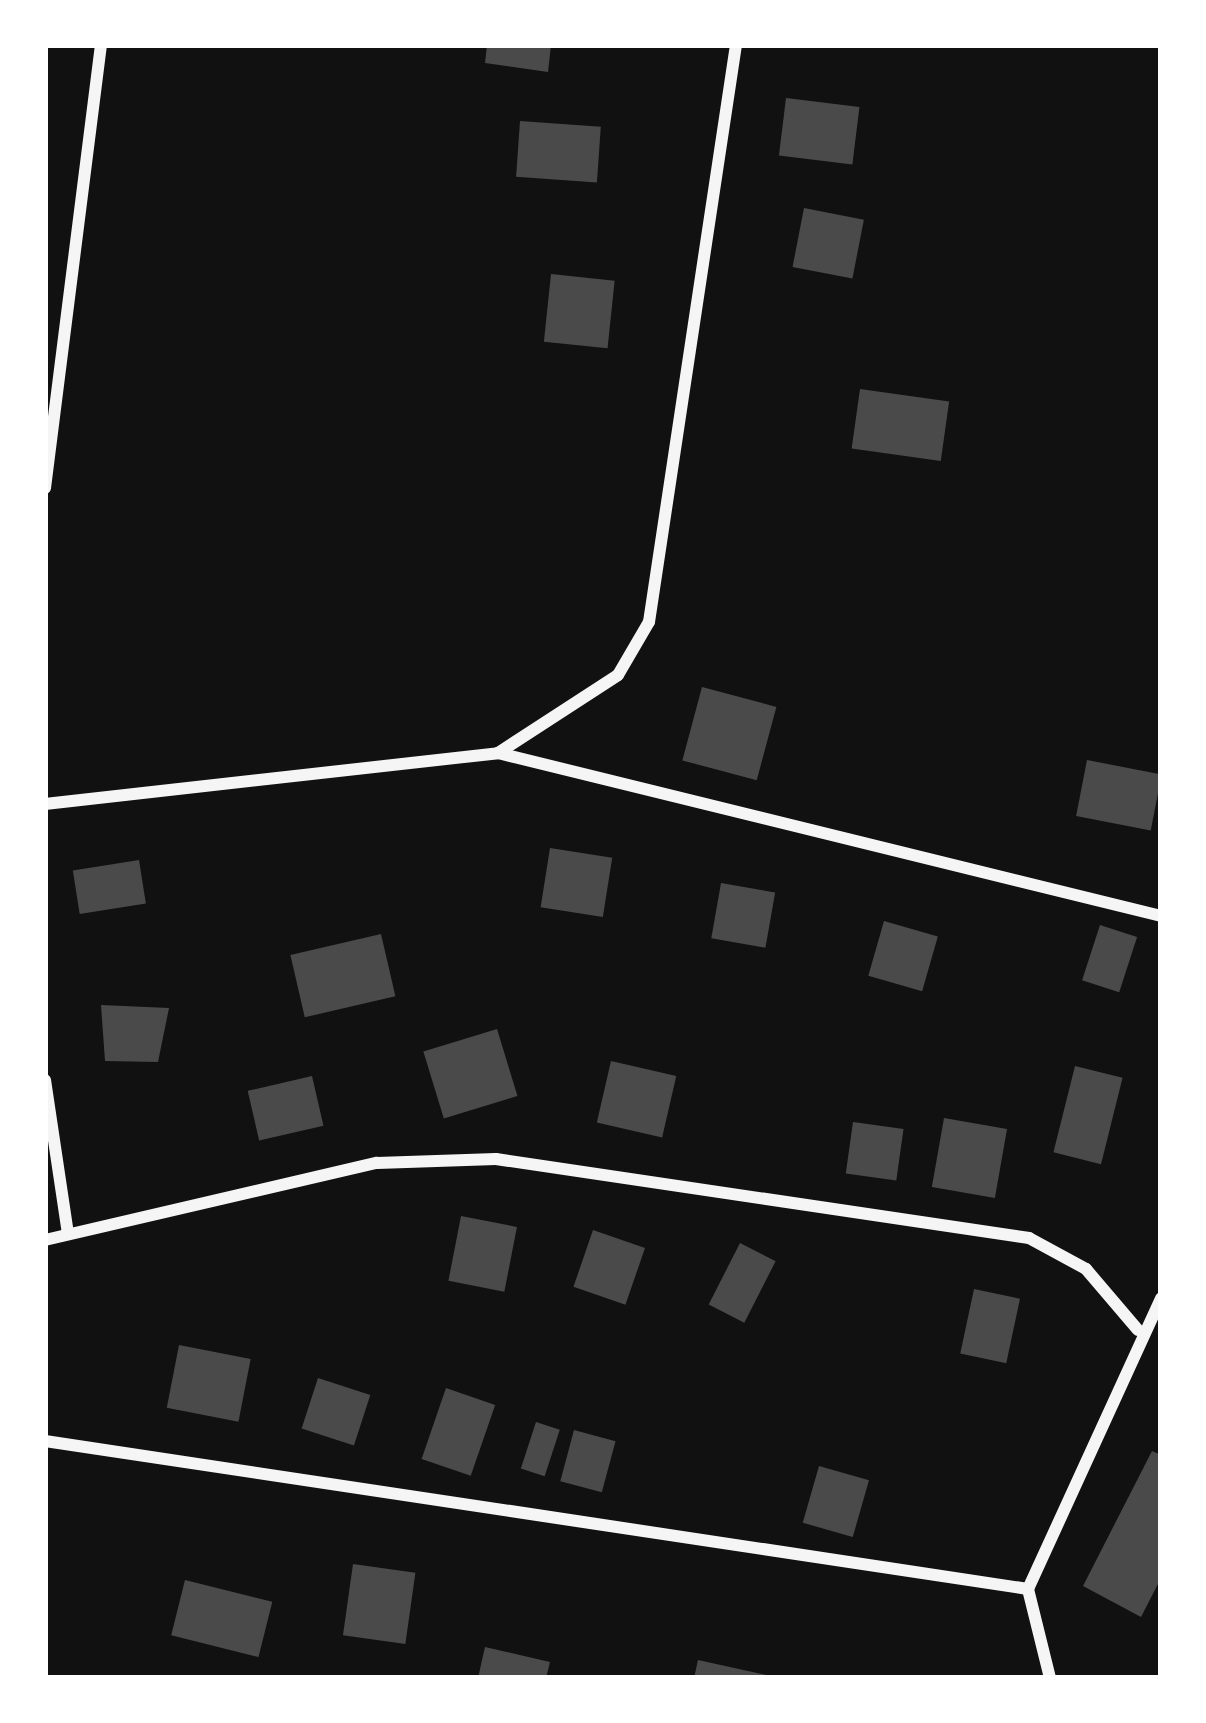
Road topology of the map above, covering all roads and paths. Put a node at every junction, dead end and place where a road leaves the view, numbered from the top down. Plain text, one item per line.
1 (101, 45) edge
2 (736, 45) edge
3 (45, 488) edge
4 (498, 753) junction
5 (45, 804) edge
6 (1161, 916) edge
7 (45, 1080) edge
8 (68, 1233) junction
9 (45, 1240) edge
10 (1161, 1298) edge
11 (1138, 1330) junction
12 (45, 1441) edge
13 (1028, 1589) junction
14 (1050, 1678) edge

1 - 3 street
2 - 4 street
4 - 5 street
4 - 6 street
7 - 8 street
8 - 9 street
8 - 11 street
10 - 11 street
11 - 13 street
12 - 13 street
13 - 14 street

